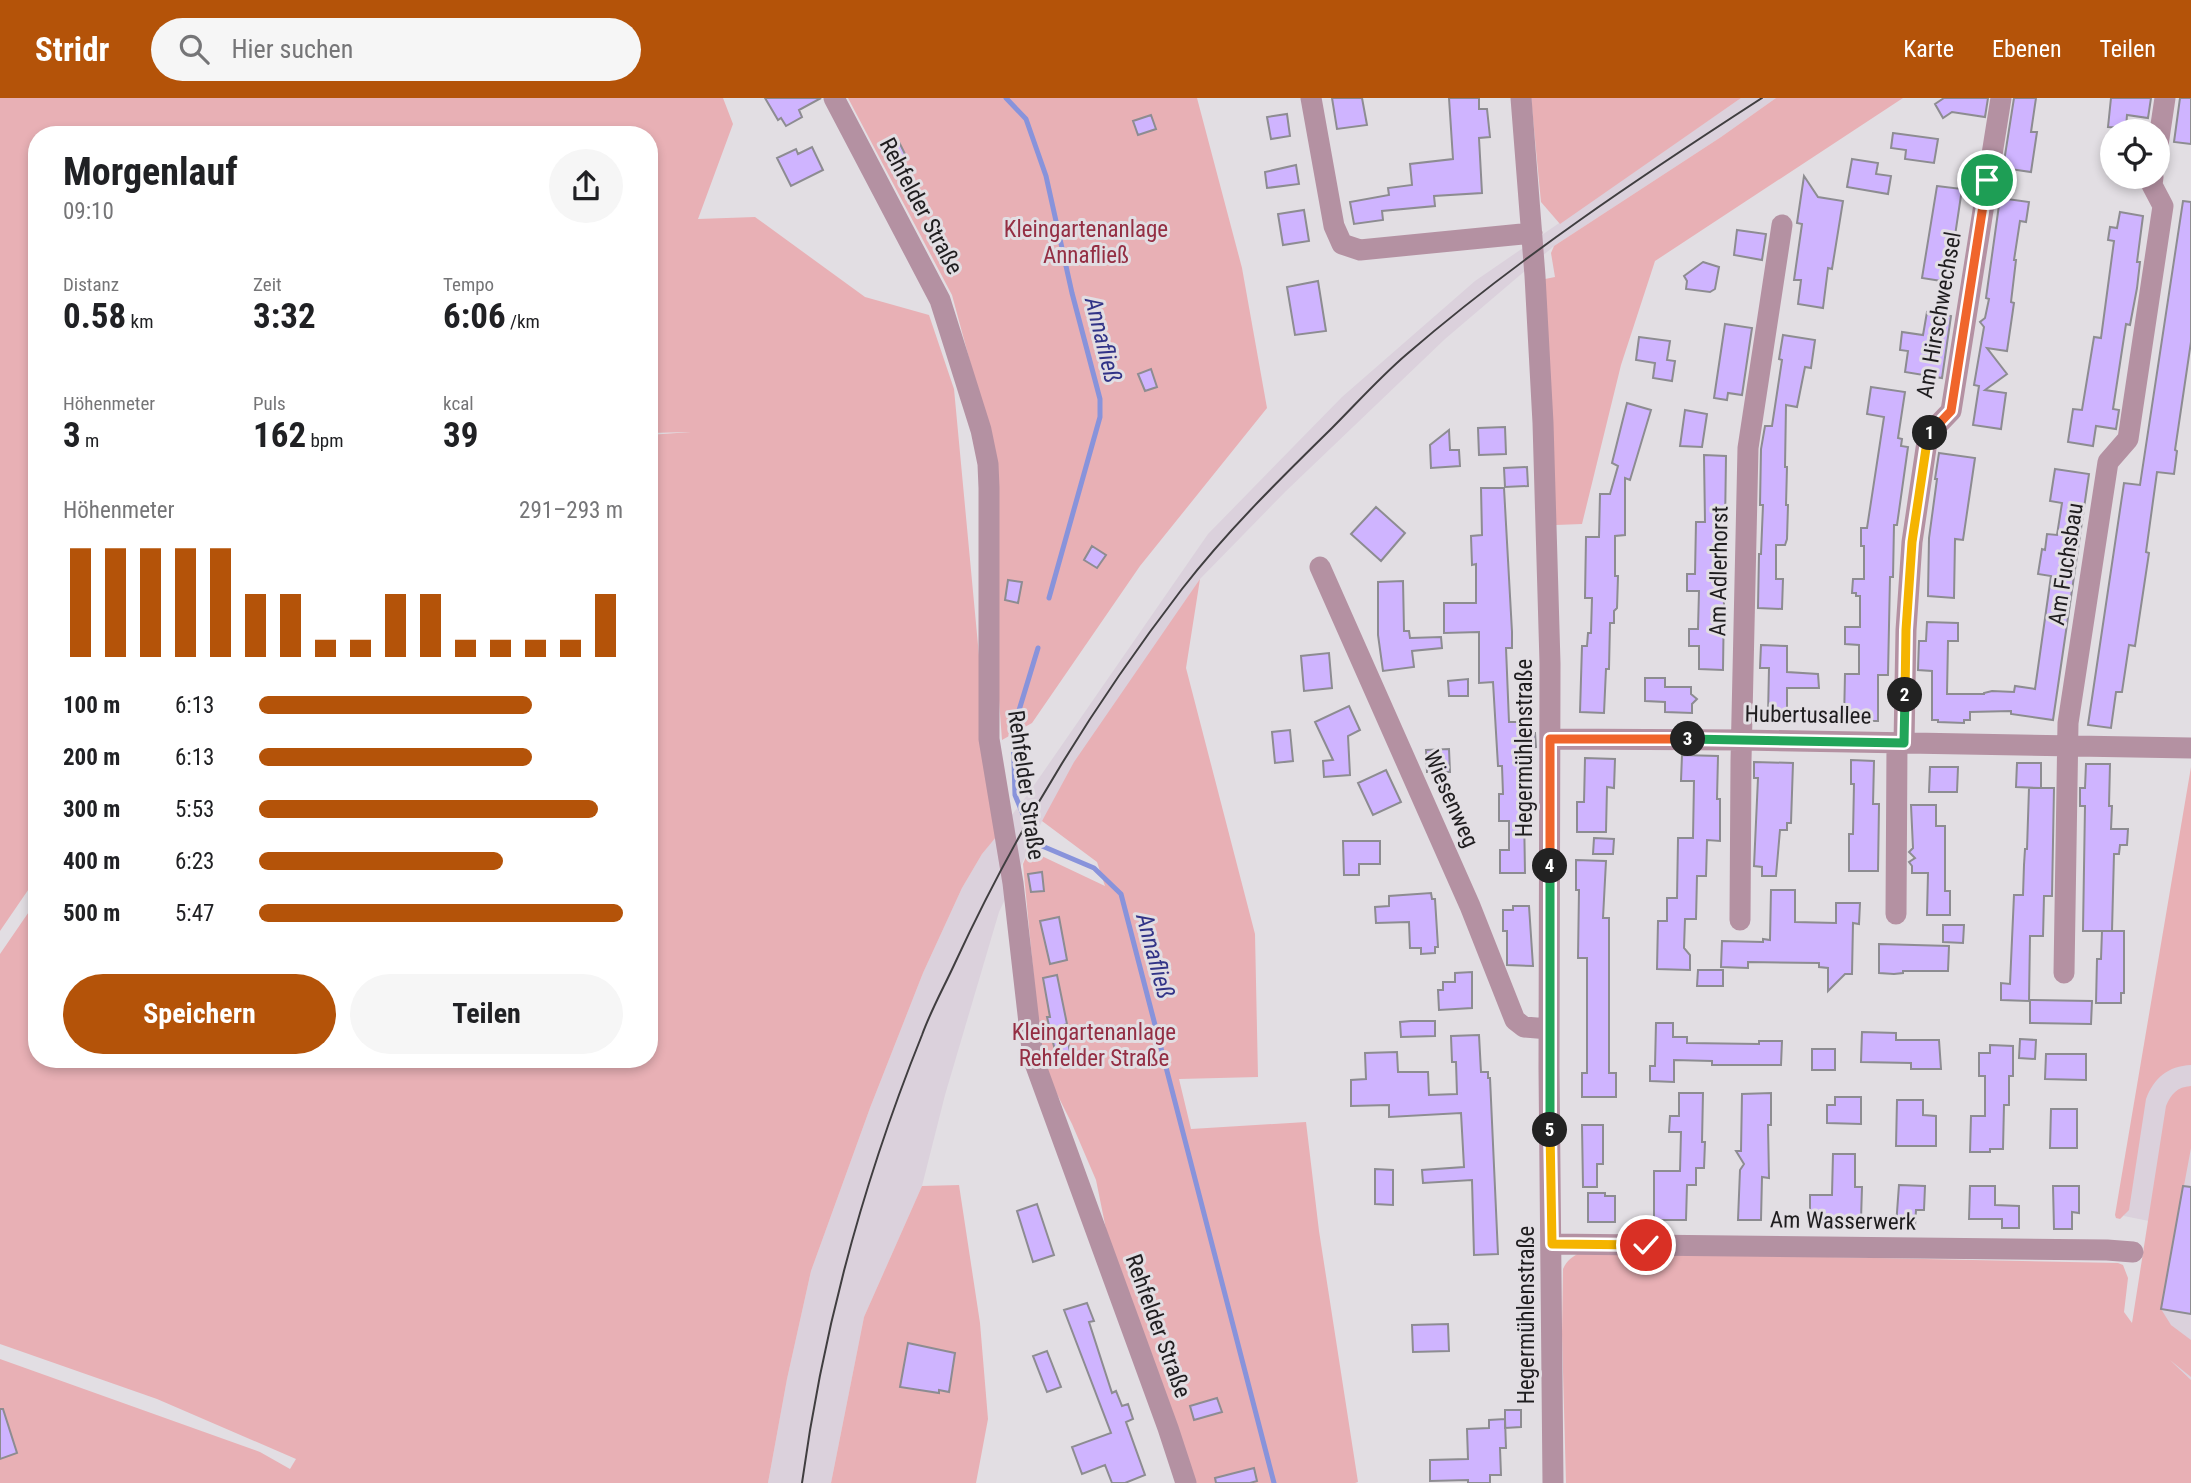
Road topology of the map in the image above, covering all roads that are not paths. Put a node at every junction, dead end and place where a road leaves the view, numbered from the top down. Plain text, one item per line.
1 (834, 98) edge
2 (1311, 98) edge
3 (1521, 98) edge
4 (2001, 98) edge
5 (2165, 98) edge
6 (2162, 119) edge
7 (2154, 189) edge
8 (1782, 225) dead end
9 (1532, 233) junction
10 (1320, 567) dead end
11 (1550, 739) junction
12 (1742, 740) junction
13 (1901, 743) junction
14 (2068, 747) junction
15 (2191, 748) edge
16 (1896, 914) dead end
17 (1740, 920) dead end
18 (2063, 973) dead end
19 (1549, 1029) junction
20 (1552, 1244) junction
21 (2133, 1252) dead end
22 (1186, 1483) edge
23 (1553, 1483) edge

1 - 22 street, Rehfelder Straße
2 - 9 street
3 - 9 street, Hegermühlenstraße
4 - 13 street, Am Hirschwechsel
5 - 6 street
7 - 14 street, Am Fuchsbau
8 - 12 street, Am Adlerhorst
9 - 11 street, Hegermühlenstraße
10 - 19 street, Wiesenweg
11 - 12 street, Hubertusallee
11 - 19 street, Hegermühlenstraße
12 - 13 street, Hubertusallee
12 - 17 street, Am Adlerhorst
13 - 14 street, Hubertusallee
13 - 16 street, Am Hirschwechsel
14 - 15 street, Hubertusallee
14 - 18 street, Am Fuchsbau
19 - 20 street, Hegermühlenstraße
20 - 21 street, Am Wasserwerk
20 - 23 street, Hegermühlenstraße

